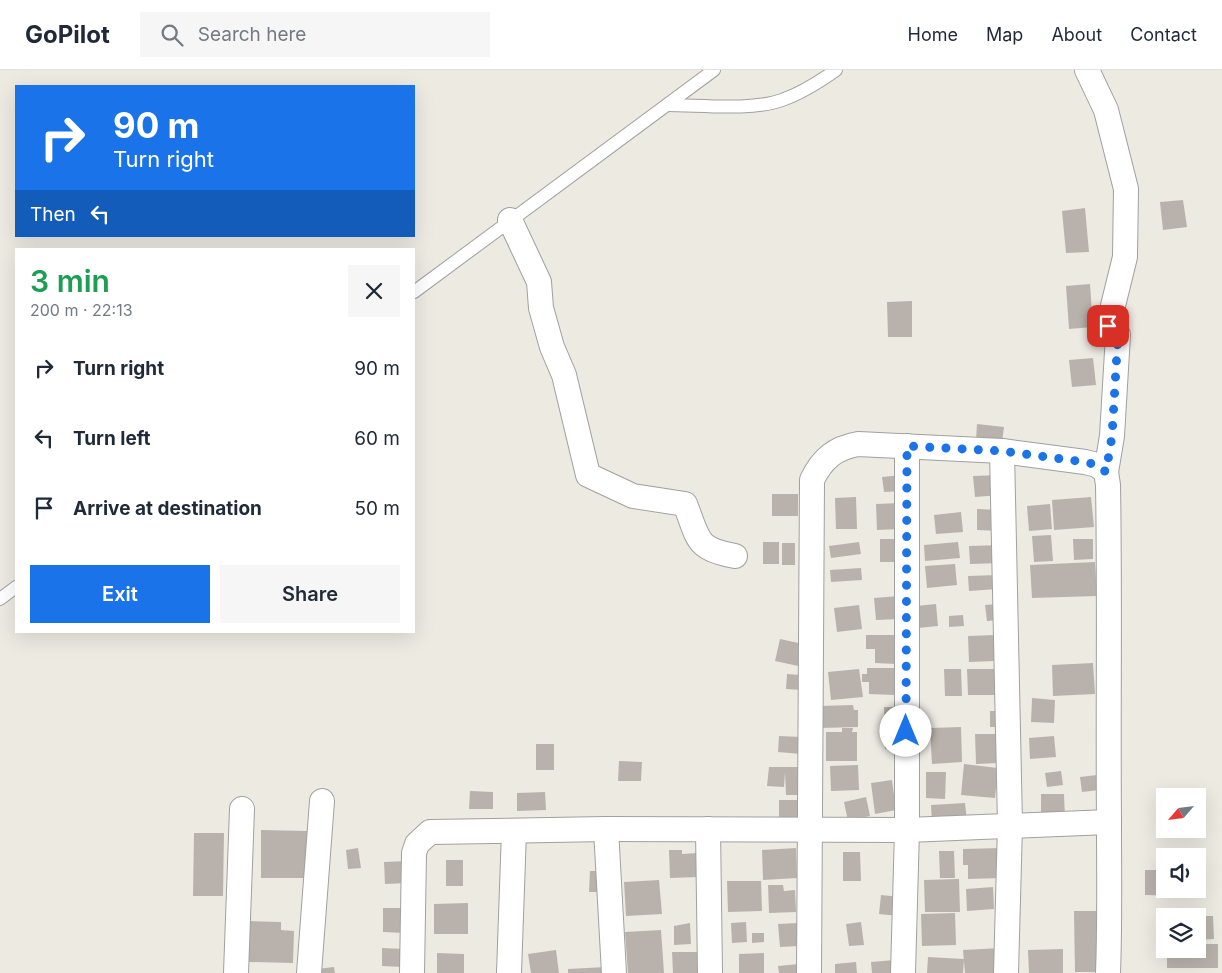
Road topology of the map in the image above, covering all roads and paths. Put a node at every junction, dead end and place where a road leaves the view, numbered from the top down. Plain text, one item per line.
1 (714, 70) edge
2 (836, 70) edge
3 (1087, 70) edge
4 (667, 105) junction
5 (510, 220) junction
6 (415, 291) edge
7 (907, 446) junction
8 (1002, 451) junction
9 (1106, 472) junction
10 (735, 556) dead end
11 (15, 588) edge
12 (0, 599) edge
13 (322, 801) dead end
14 (242, 809) dead end
15 (1109, 822) junction
16 (1010, 825) junction
17 (606, 829) junction
18 (708, 829) junction
19 (810, 829) junction
20 (907, 830) junction
21 (514, 831) junction
22 (236, 973) edge
23 (309, 973) edge
24 (412, 973) edge
25 (509, 973) edge
26 (614, 973) edge
27 (710, 973) edge
28 (809, 973) edge
29 (903, 973) edge
30 (1006, 973) edge
31 (1108, 973) edge

1 - 4 lane
2 - 4 lane
3 - 9 street
4 - 5 lane
5 - 6 lane
5 - 10 street
7 - 8 street
7 - 19 street
7 - 20 street
8 - 9 street
8 - 16 street
9 - 15 street
11 - 12 lane
13 - 23 street
14 - 22 street
15 - 16 street
15 - 31 street
16 - 20 street
16 - 30 street
17 - 18 street
17 - 21 street
17 - 26 street
18 - 19 street
18 - 27 street
19 - 20 street
19 - 28 street
20 - 29 street
21 - 24 street
21 - 25 street

